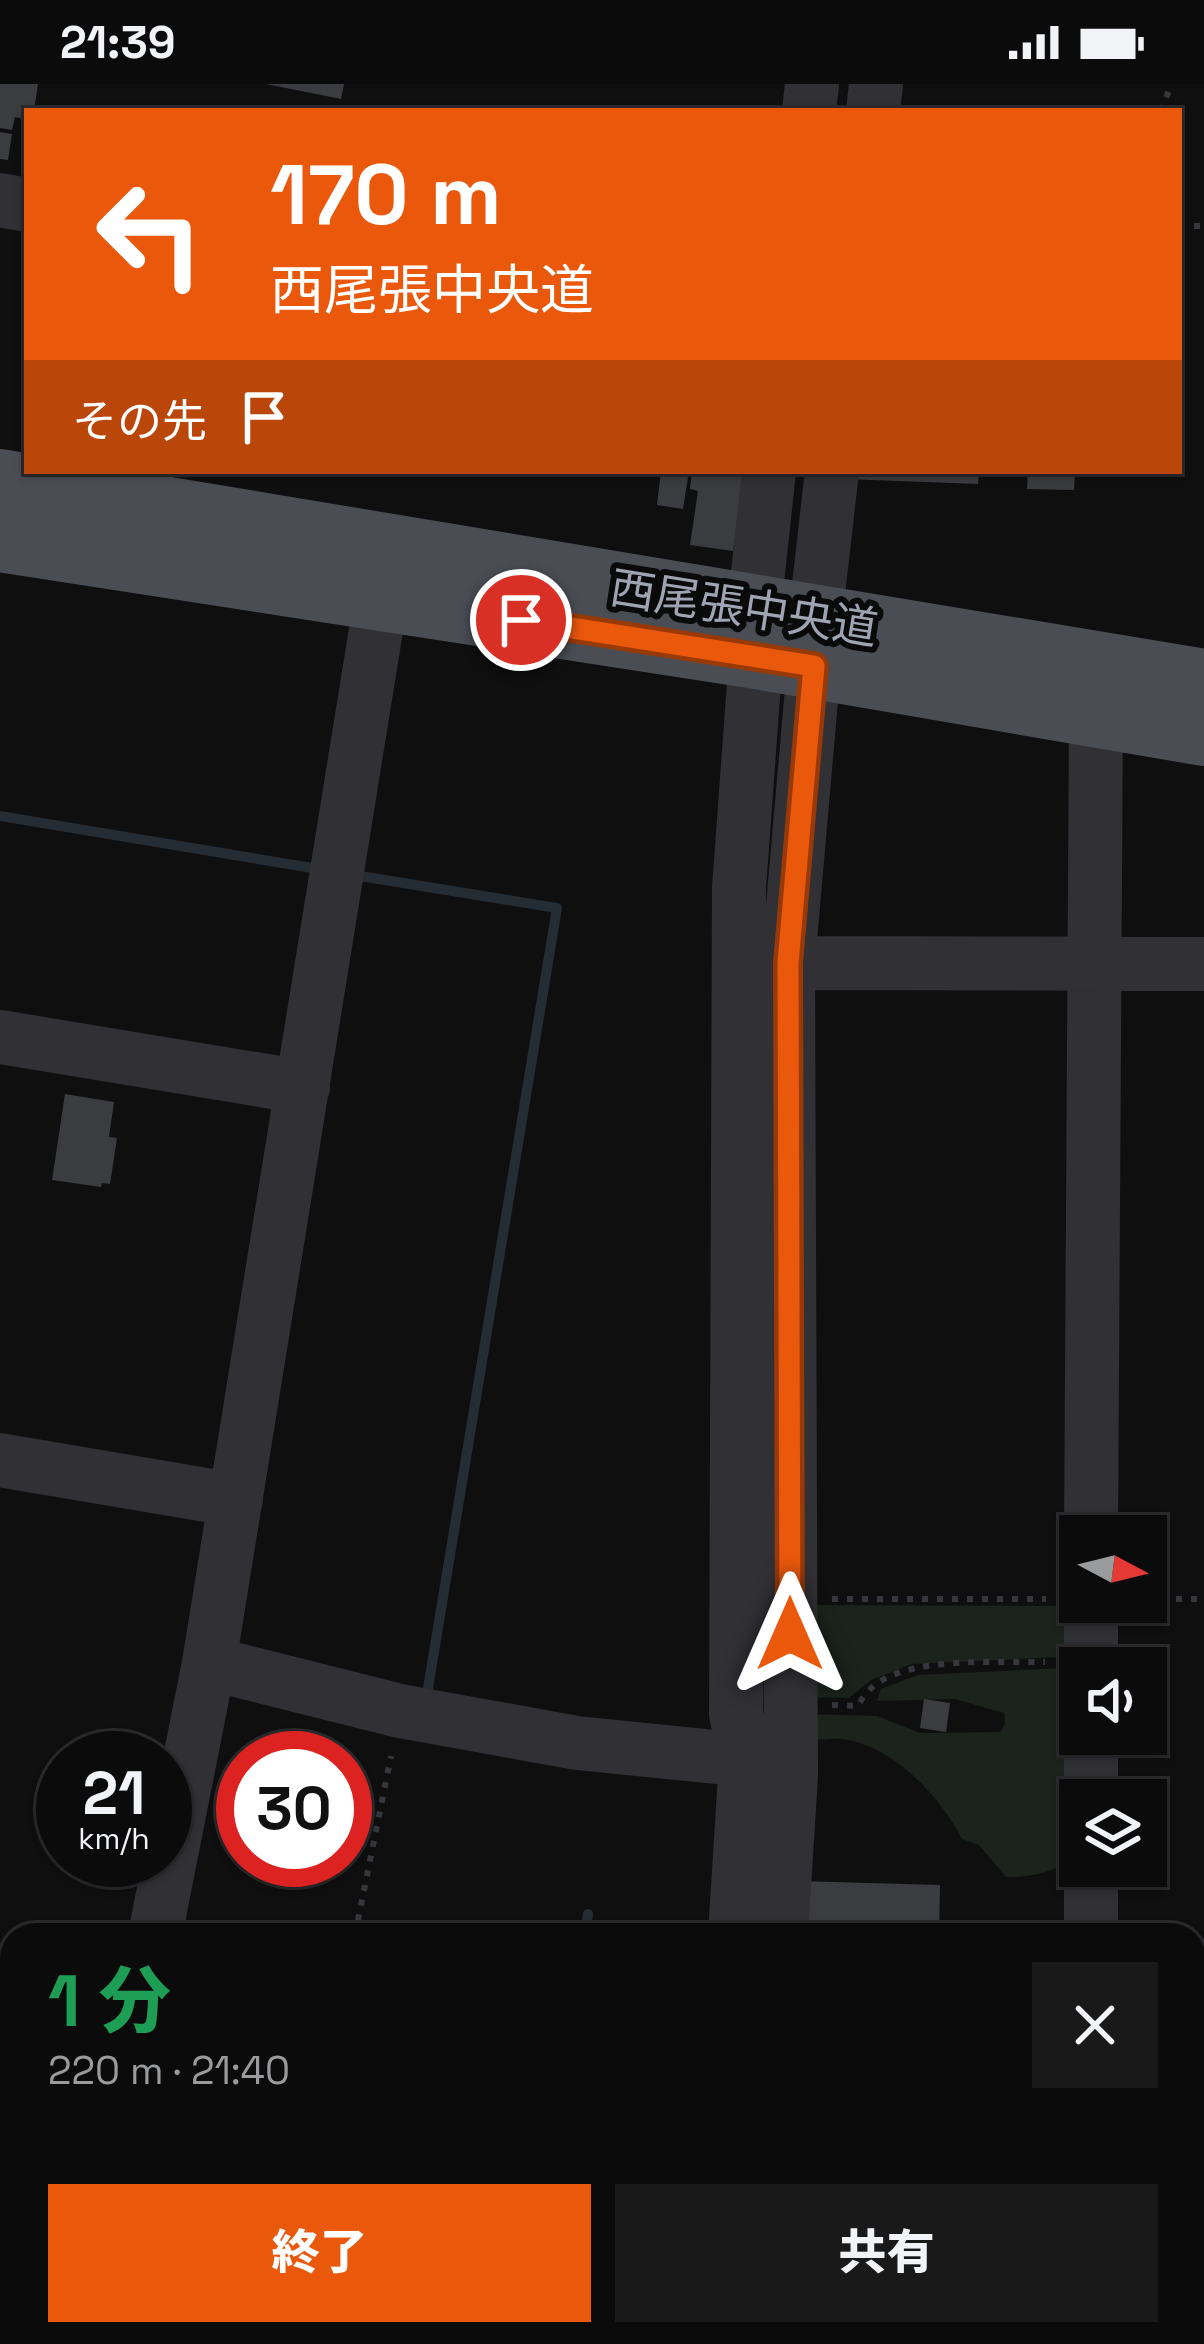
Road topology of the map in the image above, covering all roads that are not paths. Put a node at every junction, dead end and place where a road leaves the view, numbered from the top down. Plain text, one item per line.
1 (769, 474) edge
2 (831, 474) edge
3 (0, 482) edge
4 (0, 539) edge
5 (381, 599) junction
6 (785, 638) junction
7 (1204, 682) edge
8 (1096, 715) junction
9 (1204, 734) edge
10 (788, 963) junction
11 (1095, 964) junction
12 (1204, 964) edge
13 (0, 1037) edge
14 (303, 1087) junction
15 (0, 1460) edge
16 (236, 1500) junction
17 (1091, 1515) edge
18 (209, 1663) junction
19 (746, 1760) junction
20 (1091, 1887) edge
21 (156, 1923) edge
22 (737, 1923) edge
23 (782, 1923) edge
24 (1091, 1923) edge

1 - 6 street
2 - 6 street
3 - 6 main road, 西尾張中央道
4 - 5 main road, 西尾張中央道
5 - 6 main road, 西尾張中央道
5 - 14 street
6 - 7 main road, 西尾張中央道
6 - 8 main road, 西尾張中央道
6 - 10 street
6 - 19 street
8 - 9 main road, 西尾張中央道
8 - 11 street
10 - 11 street
10 - 23 street
11 - 12 street
11 - 17 street
13 - 14 street
14 - 16 street
15 - 16 street
16 - 18 street
18 - 19 street
18 - 21 street
19 - 22 street
20 - 24 street

